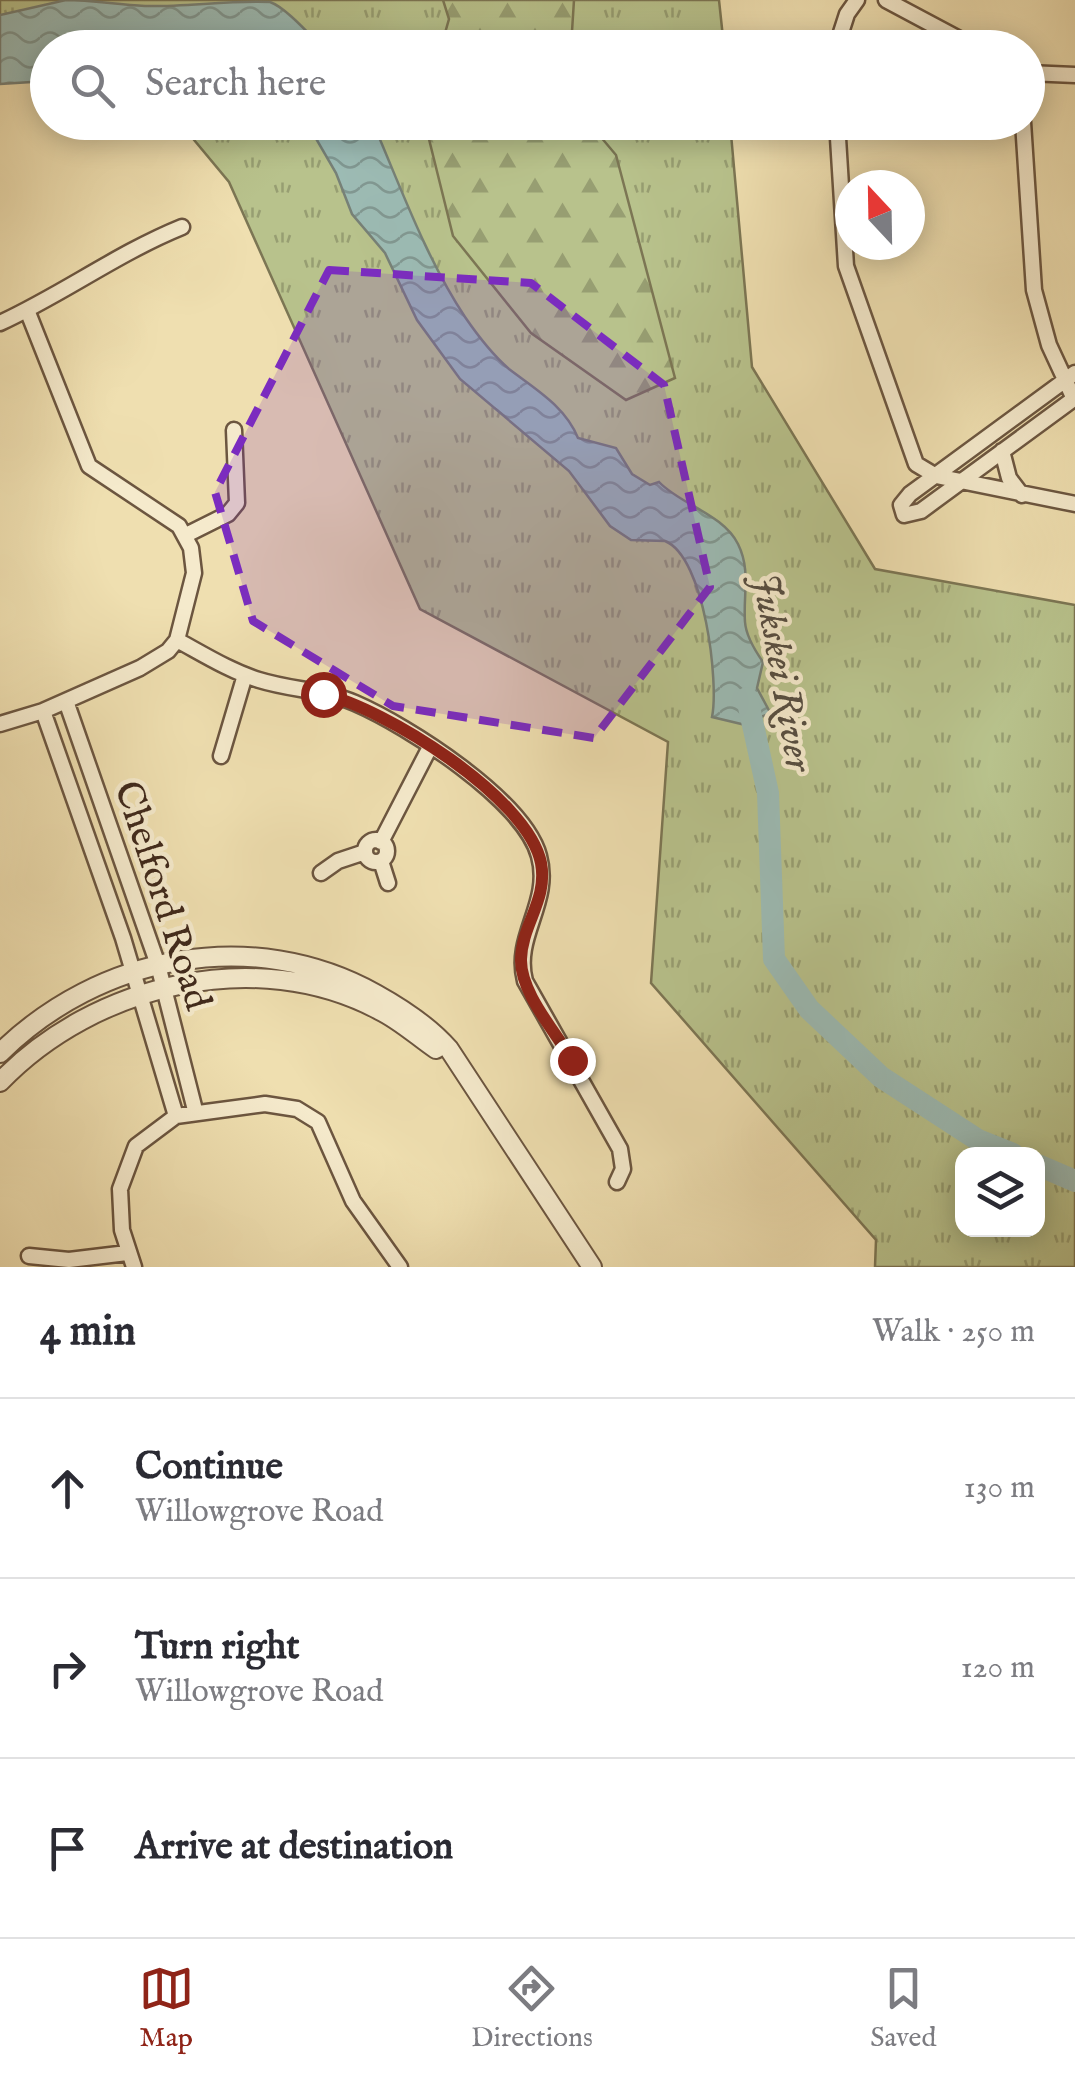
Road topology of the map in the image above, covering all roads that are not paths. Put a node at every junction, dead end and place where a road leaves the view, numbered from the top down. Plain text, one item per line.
1 (857, 0) edge
2 (886, 0) edge
3 (841, 30) edge
4 (942, 30) edge
5 (1045, 74) edge
6 (1075, 75) edge
7 (839, 140) edge
8 (1024, 140) edge
9 (182, 227) dead end
10 (27, 310) junction
11 (0, 323) edge
12 (1069, 377) edge
13 (1074, 399) edge
14 (234, 430) dead end
15 (1002, 451) junction
16 (936, 476) junction
17 (961, 482) junction
18 (1024, 496) junction
19 (1075, 504) edge
20 (186, 536) junction
21 (177, 640) junction
22 (245, 675) junction
23 (66, 701) junction
24 (43, 711) junction
25 (0, 724) edge
26 (429, 749) junction
27 (221, 756) dead end
28 (382, 842) junction
29 (365, 852) junction
30 (380, 861) junction
31 (321, 873) dead end
32 (388, 882) dead end
33 (158, 965) junction
34 (132, 974) junction
35 (165, 990) junction
36 (139, 998) junction
37 (172, 1026) junction
38 (151, 1032) junction
39 (0, 1053) edge
40 (458, 1062) junction
41 (0, 1082) edge
42 (194, 1110) junction
43 (176, 1116) junction
44 (616, 1182) dead end
45 (28, 1256) dead end
46 (130, 1260) edge
47 (400, 1267) edge
48 (592, 1267) edge

1 - 3 street
2 - 4 street
5 - 6 street
7 - 16 street
8 - 12 street
9 - 10 street
10 - 11 street
10 - 20 street
12 - 13 street
12 - 16 street
13 - 15 street
14 - 20 street
15 - 17 street
15 - 18 street
16 - 17 street
16 - 17 street
17 - 18 street
18 - 19 street
20 - 21 street
21 - 22 street
21 - 23 street
22 - 26 street
22 - 27 street
23 - 24 street
23 - 33 street, Chelford Road
24 - 25 street
24 - 34 street, Chelford Road
26 - 28 street
26 - 44 street
28 - 29 street
28 - 30 street
29 - 30 street
29 - 31 street
30 - 32 street
33 - 34 street
33 - 35 street, Chelford Road
33 - 40 street
34 - 36 street, Chelford Road
34 - 39 street
35 - 36 street
35 - 37 street, Chelford Road
35 - 40 street
36 - 38 street, Chelford Road
36 - 41 street
37 - 38 street
37 - 42 street, Chelford Road
38 - 43 street, Chelford Road
40 - 48 street
42 - 43 street
42 - 47 street
43 - 46 street
45 - 46 street

